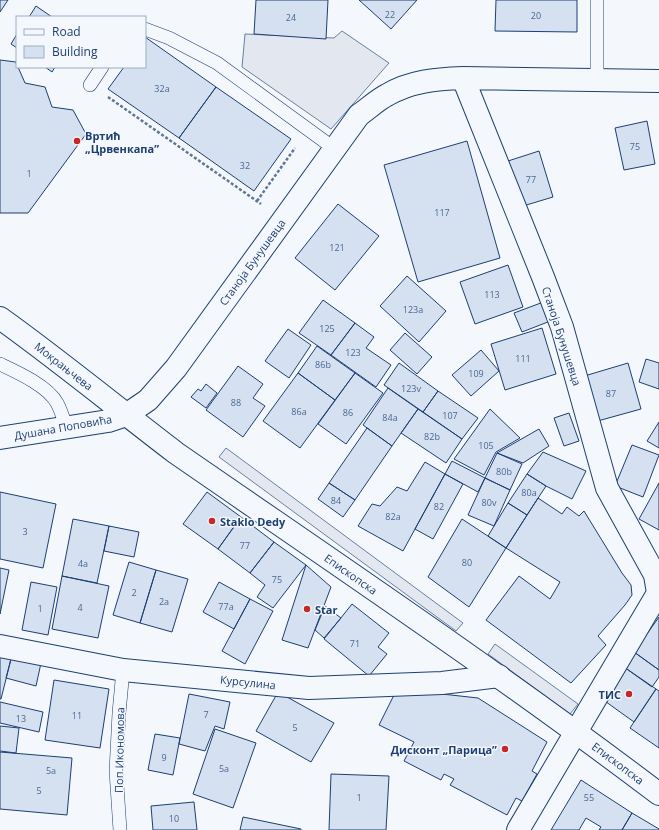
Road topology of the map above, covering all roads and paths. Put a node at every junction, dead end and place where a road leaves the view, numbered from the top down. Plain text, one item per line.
1 (597, 0) edge
2 (146, 29) edge
3 (101, 68) edge
4 (463, 78) junction
5 (597, 80) junction
6 (659, 81) edge
7 (90, 85) dead end
8 (117, 104) dead end
9 (308, 129) junction
10 (335, 149) junction
11 (0, 318) edge
12 (0, 364) edge
13 (126, 415) junction
14 (67, 427) junction
15 (0, 438) edge
16 (658, 592) edge
17 (0, 646) edge
18 (123, 670) junction
19 (499, 676) junction
20 (576, 732) junction
21 (659, 794) edge
22 (120, 830) edge
23 (518, 830) edge

1 - 5 lane
2 - 9 lane
3 - 7 lane
4 - 5 street, Станоја Бунушевца
4 - 10 street, Станоја Бунушевца
4 - 16 street, Станоја Бунушевца
5 - 6 street, Станоја Бунушевца
8 - 9 path
9 - 10 lane
10 - 13 street, Станоја Бунушевца
11 - 13 street, Мокрањчева
12 - 14 lane
13 - 14 street, Душана Поповића
13 - 19 street, Епископска
14 - 15 street, Душана Поповића
16 - 20 street
17 - 18 street, Курсулина
18 - 19 street, Курсулина
18 - 22 lane, Поп Икономова
19 - 20 street, Епископска
20 - 21 street, Епископска
20 - 23 street

